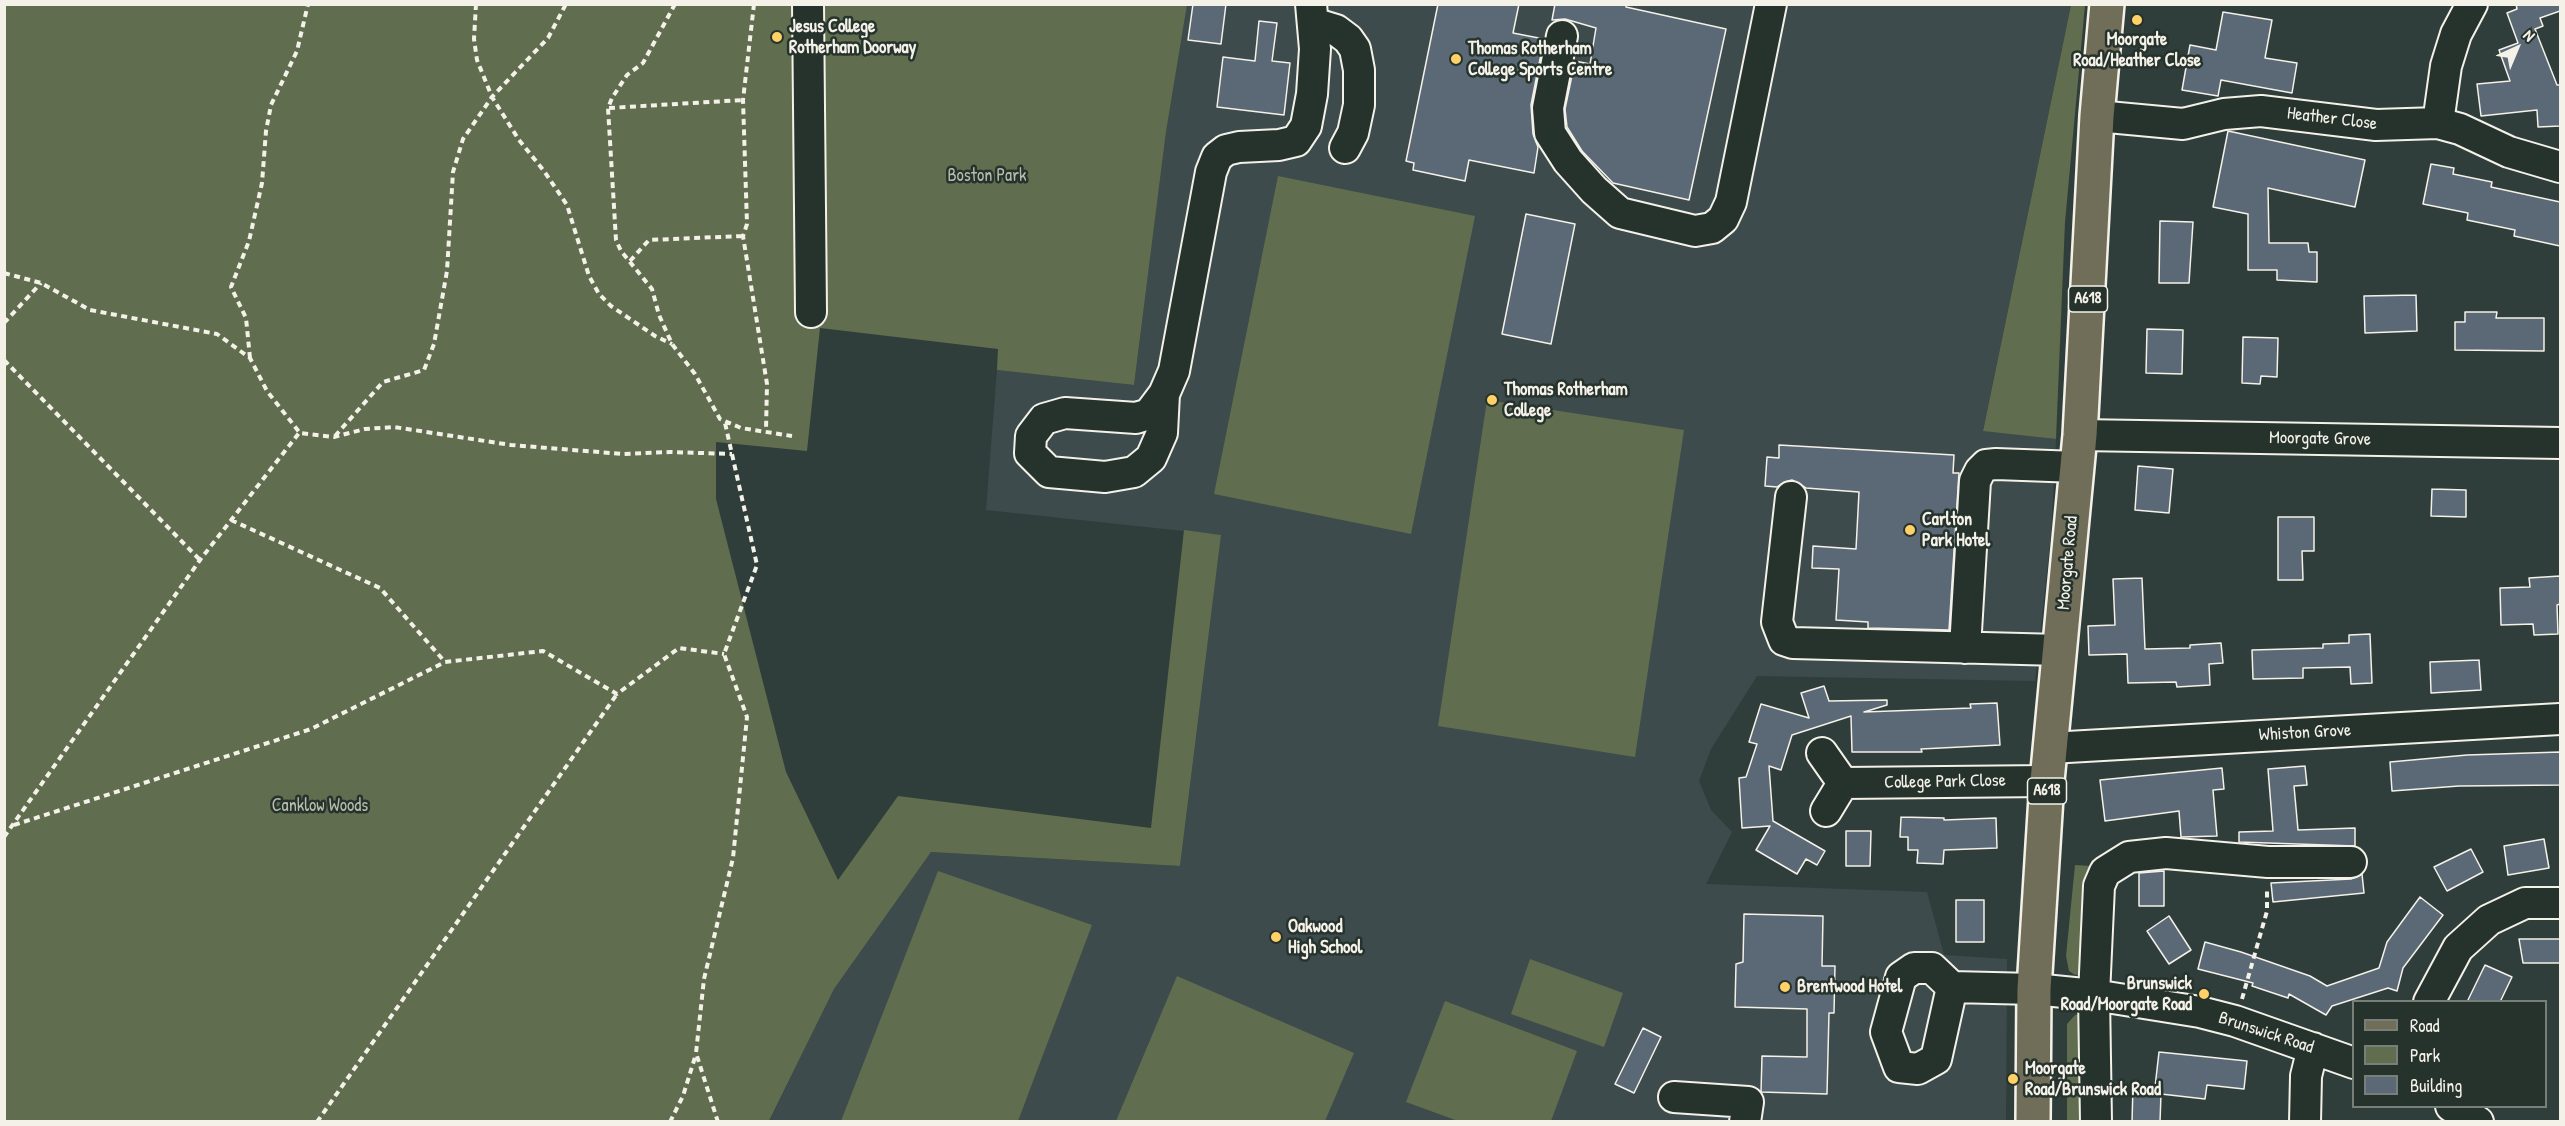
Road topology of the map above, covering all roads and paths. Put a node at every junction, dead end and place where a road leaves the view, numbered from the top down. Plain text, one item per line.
1 (308, 4) edge
2 (476, 4) edge
3 (566, 4) edge
4 (675, 4) edge
5 (754, 4) edge
6 (808, 4) edge
7 (2107, 4) edge
8 (2472, 4) edge
9 (1768, 5) edge
10 (1312, 14) edge
11 (1562, 36) dead end
12 (492, 97) junction
13 (742, 100) junction
14 (608, 108) junction
15 (2097, 117) junction
16 (2438, 123) junction
17 (1345, 148) dead end
18 (2560, 167) edge
19 (743, 236) junction
20 (630, 261) junction
21 (4, 273) edge
22 (41, 283) junction
23 (811, 312) dead end
24 (4, 323) edge
25 (672, 344) junction
26 (250, 358) junction
27 (4, 360) edge
28 (1164, 394) dead end
29 (725, 423) junction
30 (766, 430) junction
31 (300, 433) junction
32 (2080, 435) junction
33 (792, 436) dead end
34 (334, 437) junction
35 (2560, 443) edge
36 (732, 454) junction
37 (2077, 467) junction
38 (1791, 497) dead end
39 (231, 520) junction
40 (200, 560) junction
41 (1965, 648) junction
42 (2060, 650) junction
43 (724, 654) junction
44 (445, 662) junction
45 (617, 694) junction
46 (2560, 719) edge
47 (2050, 748) junction
48 (1822, 753) dead end
49 (2047, 781) junction
50 (1842, 783) junction
51 (1826, 811) dead end
52 (13, 825) junction
53 (4, 837) edge
54 (2268, 862) junction
55 (2351, 862) dead end
56 (2560, 903) edge
57 (1952, 987) dead end
58 (2034, 989) junction
59 (2094, 995) junction
60 (2430, 1000) edge
61 (2235, 1021) junction
62 (2313, 1048) junction
63 (696, 1053) junction
64 (2352, 1062) edge
65 (1674, 1096) dead end
66 (2453, 1108) edge
67 (317, 1122) edge
68 (670, 1122) edge
69 (718, 1122) edge
70 (1745, 1122) edge
71 (2033, 1122) edge
72 (2096, 1122) edge
73 (2305, 1122) edge
74 (2478, 1122) edge

1 - 26 path
2 - 12 path
3 - 12 path
4 - 14 path
5 - 13 path
6 - 23 street
7 - 15 main road, Moorgate Road / A618
8 - 16 street
9 - 11 street
10 - 17 street
10 - 28 street
12 - 25 path
12 - 34 path
13 - 14 path
13 - 19 path
14 - 20 path
15 - 16 street, Heather Close
15 - 32 main road, Moorgate Road / A618
16 - 18 street, Heather Close
19 - 20 path
19 - 30 path
20 - 25 path
21 - 22 path
22 - 24 path
22 - 26 path
25 - 29 path
26 - 31 path
27 - 40 path
29 - 30 path
29 - 36 path
30 - 33 path
31 - 34 path
31 - 39 path
32 - 35 street, Moorgate Grove
32 - 37 main road, Moorgate Road / A618
34 - 36 path
36 - 43 path
37 - 41 street
37 - 42 main road, Moorgate Road / A618
38 - 41 street
39 - 40 path
39 - 44 path
40 - 52 path
41 - 42 street
42 - 47 main road, Moorgate Road / A618
43 - 45 path
43 - 63 path
44 - 45 path
44 - 52 path
45 - 67 path
46 - 47 street, Whiston Grove
47 - 49 main road, Moorgate Road / A618
48 - 50 street
49 - 50 street, College Park Close
49 - 58 main road, Moorgate Road / A618
50 - 51 street
52 - 53 path
54 - 55 street
54 - 59 street
54 - 61 path
56 - 60 street
57 - 58 street, Brunswick Road
58 - 59 street, Brunswick Road
58 - 71 main road, Moorgate Road / A618
59 - 61 street, Brunswick Road
59 - 72 street
61 - 62 street, Brunswick Road
62 - 64 street, Brunswick Road
62 - 73 street
63 - 68 path
63 - 69 path
65 - 70 street
66 - 74 street

